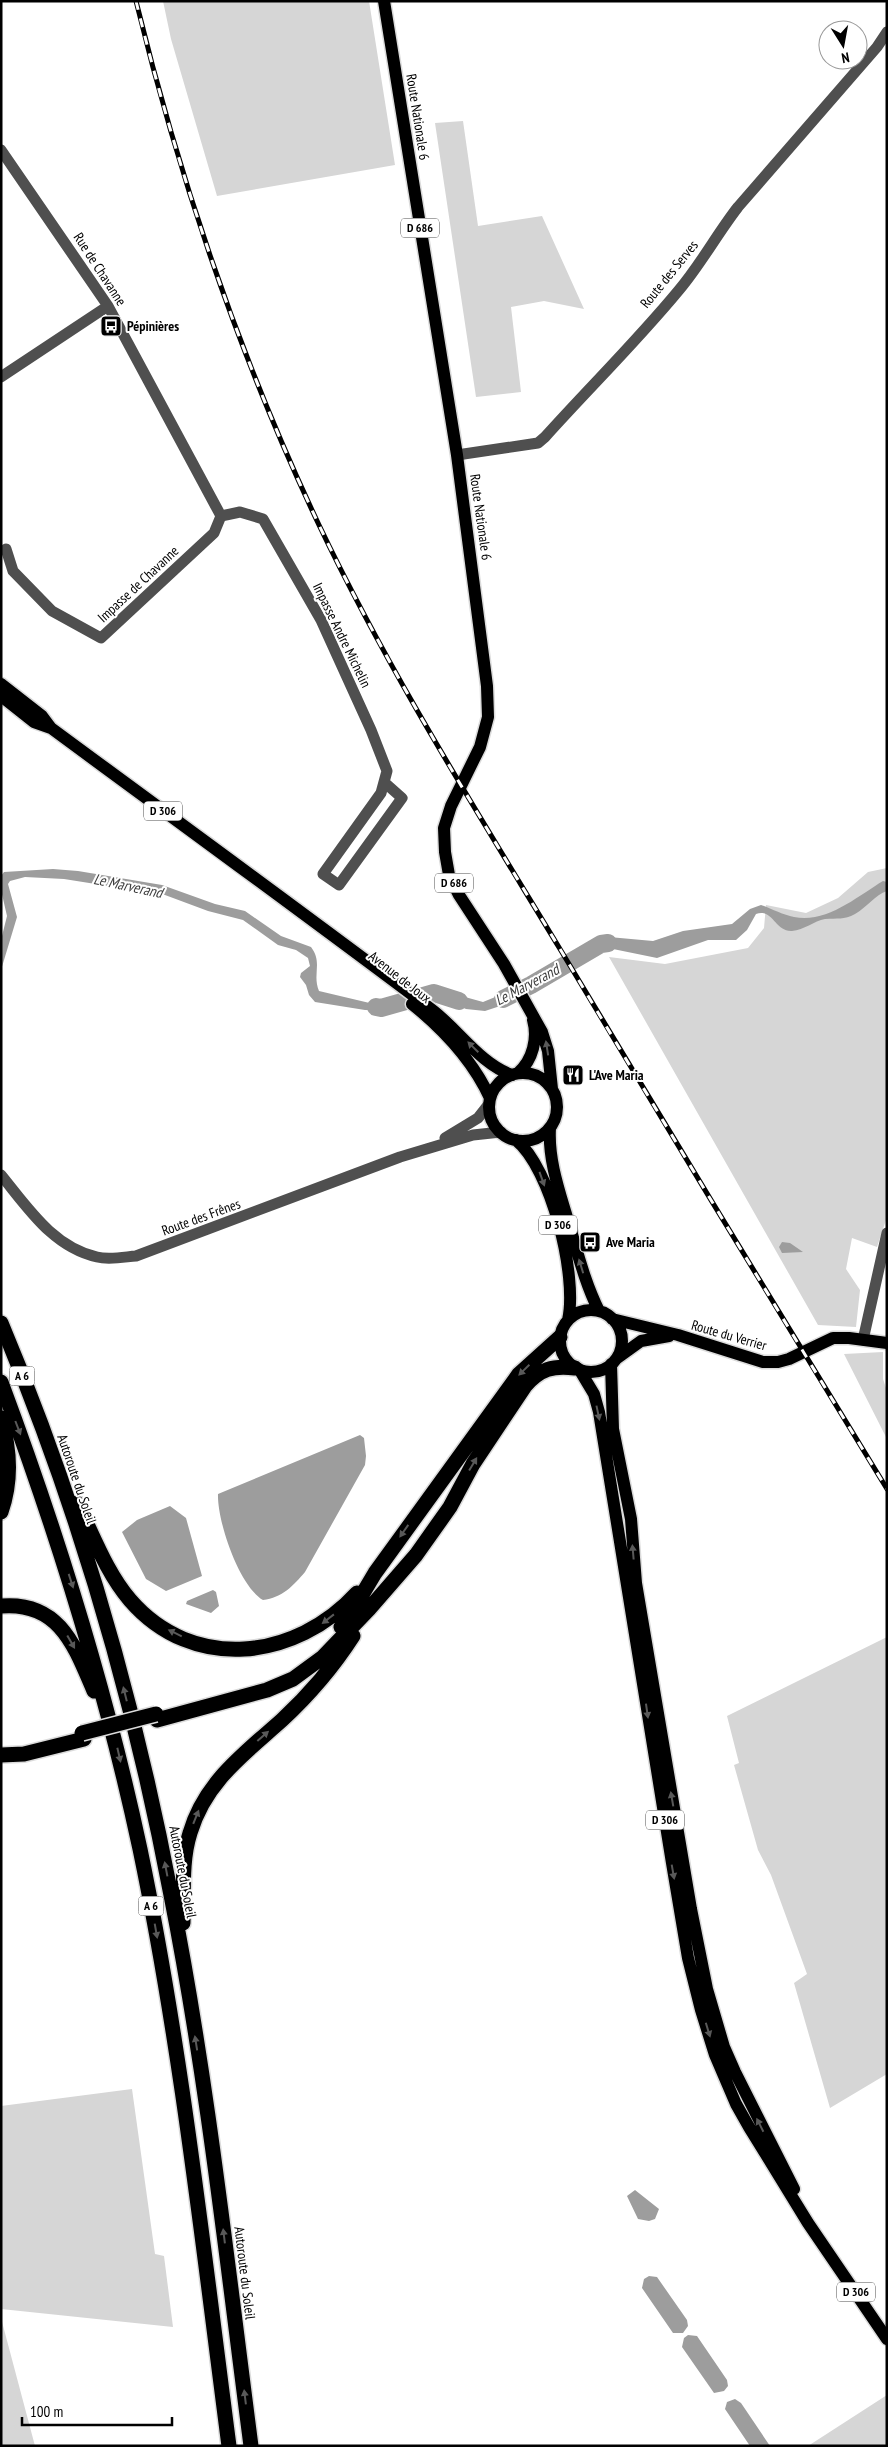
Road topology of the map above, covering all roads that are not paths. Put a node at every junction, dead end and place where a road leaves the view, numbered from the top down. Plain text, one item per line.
1 (384, 1) edge
2 (887, 32) edge
3 (1, 150) edge
4 (108, 306) junction
5 (1, 377) edge
6 (457, 454) junction
7 (221, 516) junction
8 (6, 550) dead end
9 (1, 684) edge
10 (1, 696) edge
11 (50, 728) junction
12 (384, 782) junction
13 (397, 988) junction
14 (529, 1008) junction
15 (515, 1074) junction
16 (552, 1089) junction
17 (490, 1101) junction
18 (550, 1128) junction
19 (501, 1132) junction
20 (516, 1140) junction
21 (433, 1145) junction
22 (1, 1175) edge
23 (887, 1233) edge
24 (599, 1311) junction
25 (612, 1319) junction
26 (568, 1320) junction
27 (1, 1323) edge
28 (678, 1335) junction
29 (560, 1336) junction
30 (863, 1340) junction
31 (887, 1343) edge
32 (613, 1361) junction
33 (577, 1368) junction
34 (1, 1382) edge
35 (1, 1418) edge
36 (42, 1429) junction
37 (1, 1512) edge
38 (375, 1573) junction
39 (1, 1606) edge
40 (369, 1609) junction
41 (157, 1717) junction
42 (112, 1730) junction
43 (83, 1736) junction
44 (1, 1748) edge
45 (1, 1755) edge
46 (691, 1951) junction
47 (182, 1952) junction
48 (887, 2339) edge
49 (229, 2446) edge
50 (251, 2446) edge

1 - 6 main road, Route Nationale 6 / D 686
2 - 6 street, Route des Serves
3 - 4 street, Rue de Chavanne
4 - 5 street
4 - 7 street, Rue de Chavanne
6 - 14 main road, Route Nationale 6 / D 686
7 - 8 street, Impasse de Chavanne
7 - 12 street, Impasse Andre Michelin
9 - 11 main road, Avenue de Joux / D 306
10 - 11 main road, Avenue de Joux / D 306
11 - 13 main road, Avenue de Joux / D 306
12 - 12 street
15 -> 13 main road, Avenue de Joux / D 306
13 - 17 main road, Avenue de Joux / D 306
14 - 15 main road, Route Nationale 6
16 -> 14 main road, Route Nationale 6 / D 686
15 - 16 main road
15 - 17 main road
16 - 18 main road
17 - 19 main road
17 - 21 street, Route des Frênes
18 - 20 main road
24 -> 18 main road, D 306
19 - 20 main road
19 - 21 street, Route des Frênes
20 -> 26 main road, D 306
21 - 22 street, Route des Frênes
23 - 30 street
24 - 25 main road
24 - 26 main road
25 - 28 main road, Route du Verrier
25 - 32 main road
26 - 29 main road
27 - 36 highway, Autoroute du Soleil / A 6
28 - 30 main road, Route du Verrier
28 - 32 main road, Route du Verrier
29 - 33 main road
29 -> 38 highway
30 - 31 main road, Route du Verrier
32 - 33 main road
46 -> 32 main road, D 306
40 -> 33 highway
33 -> 46 main road, D 306
34 -> 42 highway, A 6
35 - 37 highway
38 -> 36 highway
47 -> 36 highway, Autoroute du Soleil / A 6
38 - 41 highway
39 -> 42 highway
40 - 41 highway
47 -> 40 highway
41 - 42 highway, bridge
41 - 43 highway
42 - 43 highway, bridge
42 -> 49 highway, A 6
43 - 44 highway
43 - 45 highway
46 - 48 main road, D 306
50 -> 47 highway, Autoroute du Soleil / A 6

